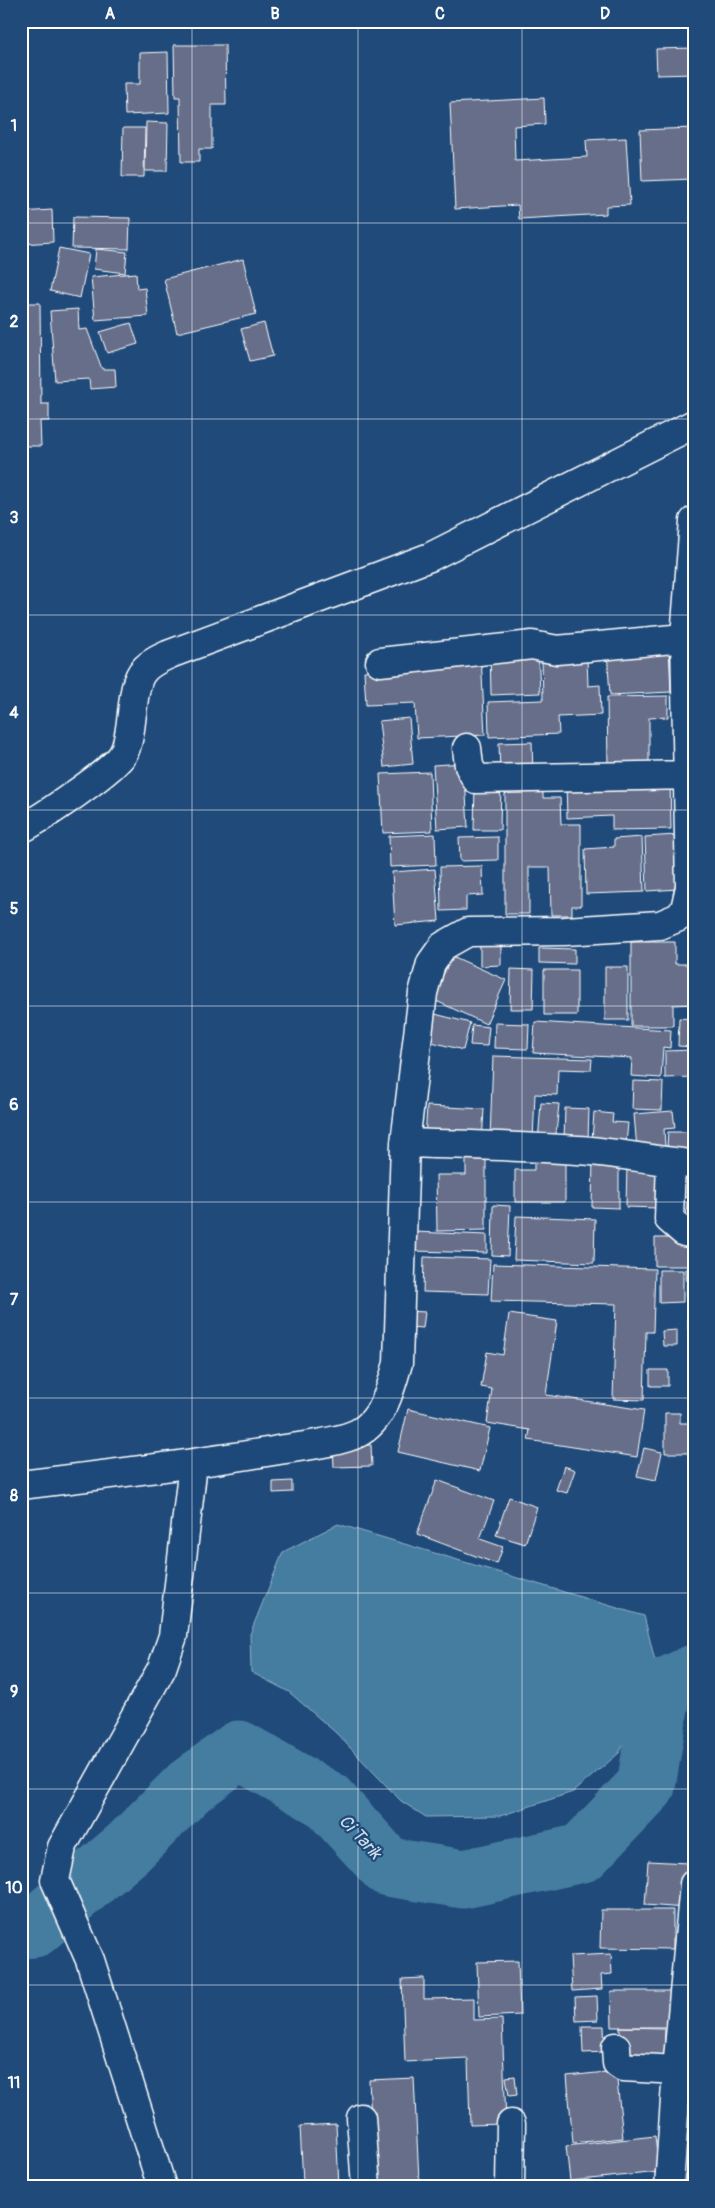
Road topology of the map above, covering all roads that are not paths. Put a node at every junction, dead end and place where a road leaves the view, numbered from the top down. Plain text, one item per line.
1 (694, 424) edge
2 (694, 521) edge
3 (689, 637) edge
4 (380, 662) dead end
5 (690, 676) edge
6 (467, 748) dead end
7 (691, 775) edge
8 (21, 829) edge
9 (406, 1143) junction
10 (683, 1163) edge
11 (694, 1234) edge
12 (193, 1464) junction
13 (21, 1485) edge
14 (694, 1884) edge
15 (616, 2047) dead end
16 (685, 2068) edge
17 (361, 2118) dead end
18 (510, 2124) dead end
19 (162, 2187) edge
20 (366, 2187) edge
21 (510, 2187) edge
22 (669, 2187) edge

1 - 8 street
2 - 3 street
3 - 4 street
3 - 5 street
5 - 7 street
6 - 7 street
7 - 9 street
9 - 10 street
9 - 12 street
10 - 11 street
12 - 13 street
12 - 19 street
14 - 16 street
15 - 16 street
16 - 22 street
17 - 20 street
18 - 21 street

